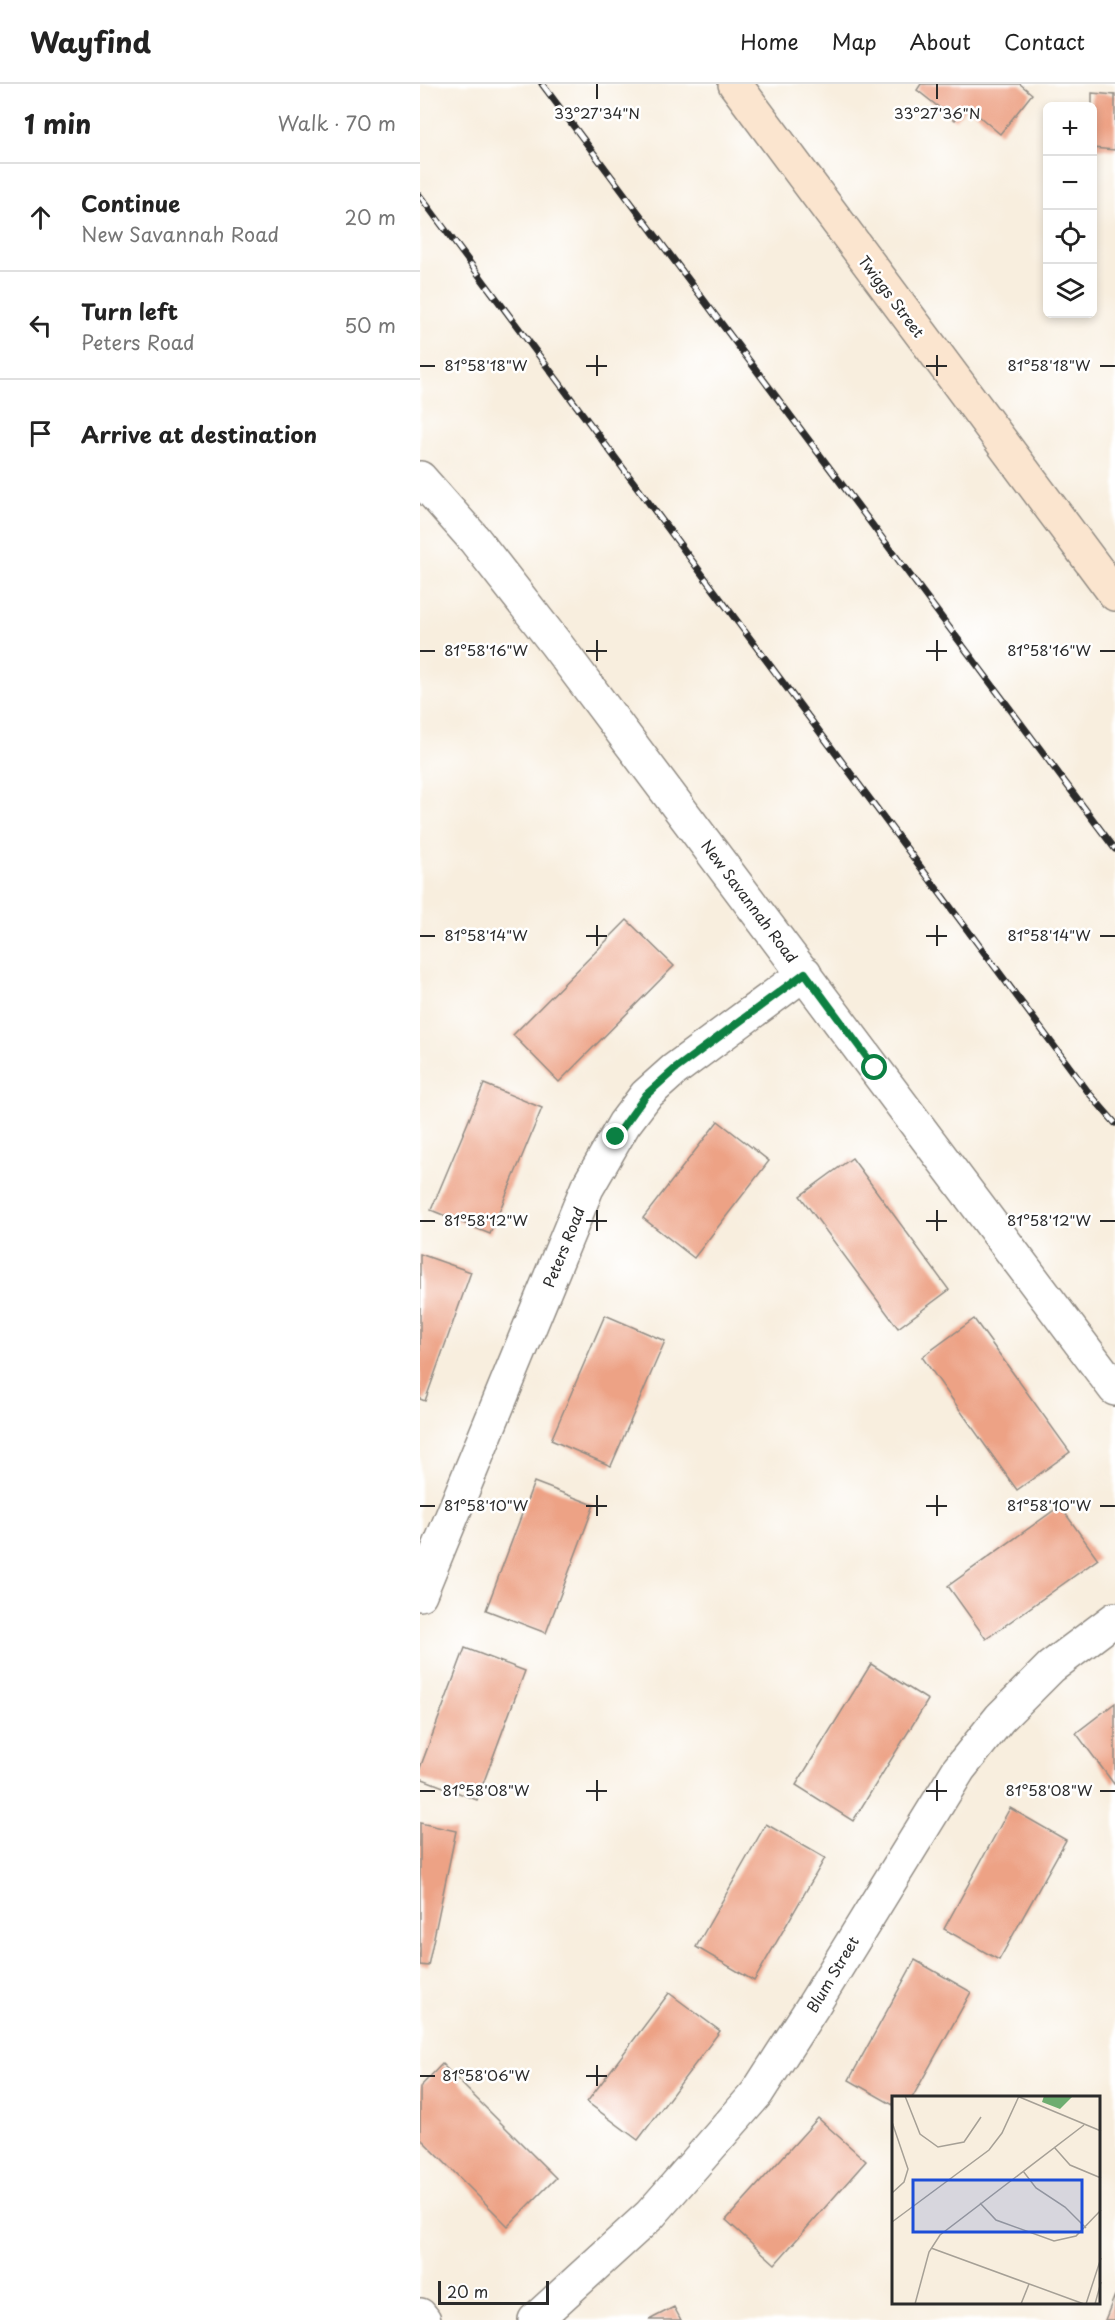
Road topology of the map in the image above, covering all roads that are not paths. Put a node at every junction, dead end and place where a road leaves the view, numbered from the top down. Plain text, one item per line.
1 (735, 84) edge
2 (420, 478) edge
3 (1115, 594) edge
4 (805, 973) junction
5 (1115, 1389) edge
6 (420, 1594) edge
7 (1115, 1619) edge
8 (420, 2315) edge
9 (424, 2320) edge
10 (535, 2320) edge

1 - 3 main road, Twiggs Street
2 - 4 street, New Savannah Road
4 - 5 street, New Savannah Road
4 - 6 street, Peters Road
7 - 10 street, Blum Street
8 - 9 street

